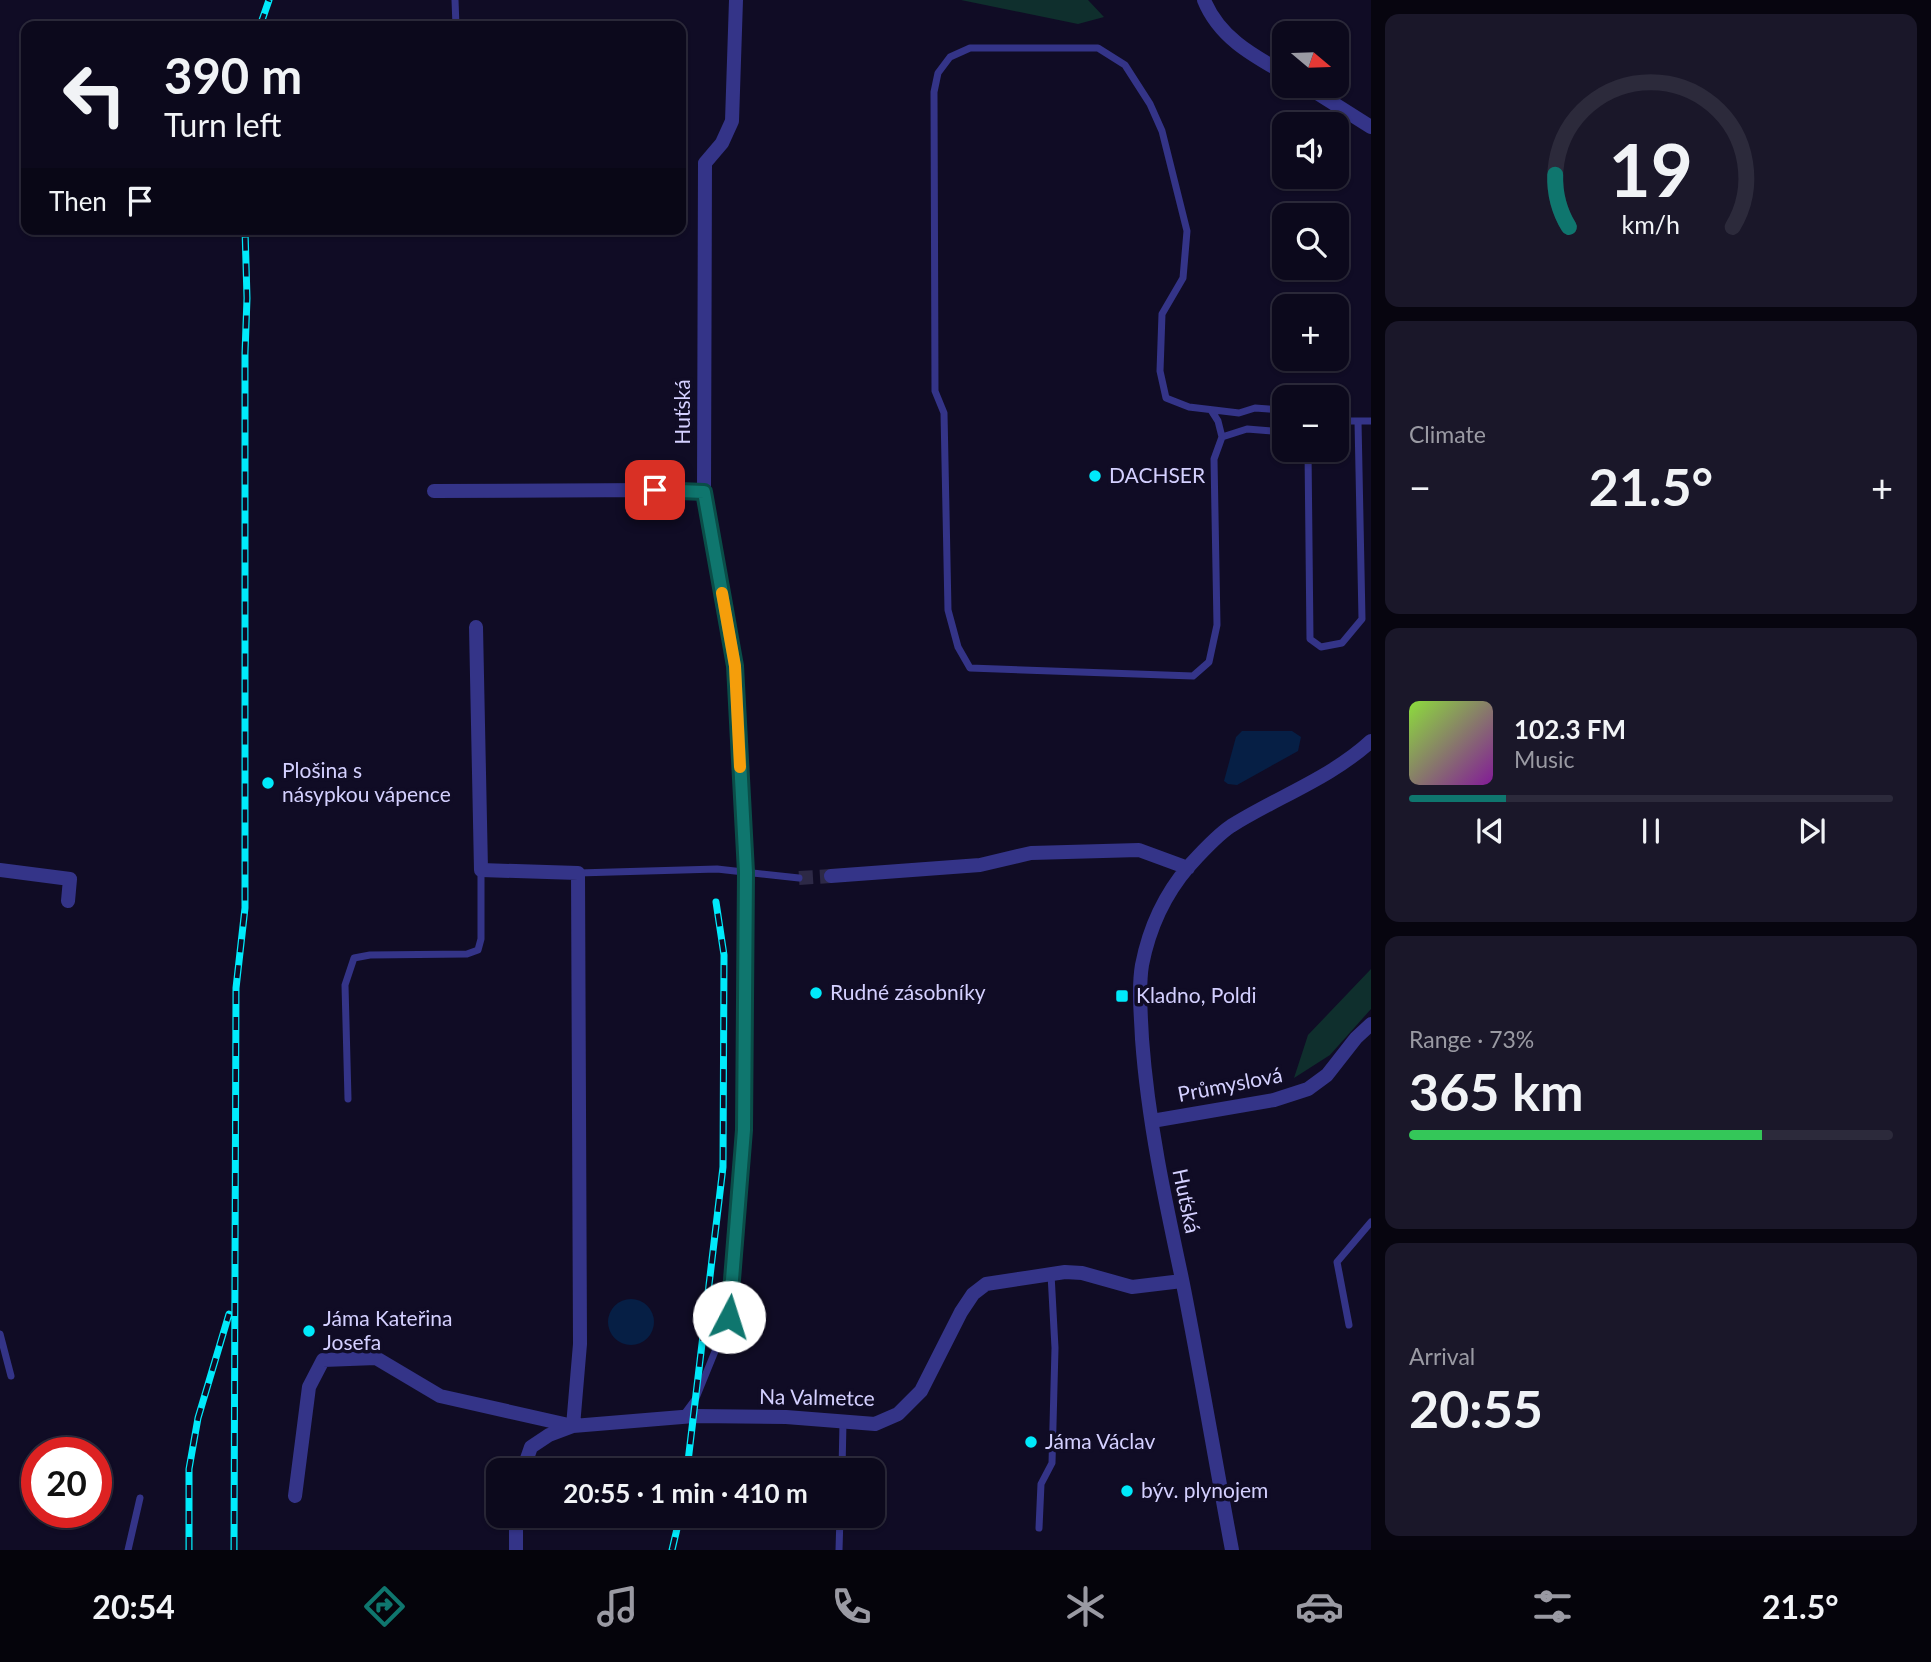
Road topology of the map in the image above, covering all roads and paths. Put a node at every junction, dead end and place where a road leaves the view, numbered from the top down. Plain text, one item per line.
1 (454, 0) edge
2 (736, 0) edge
3 (1204, 0) edge
4 (456, 21) edge
5 (1272, 65) edge
6 (1325, 98) edge
7 (1371, 127) edge
8 (1272, 409) edge
9 (1212, 410) junction
10 (1349, 421) edge
11 (1359, 421) junction
12 (1371, 421) edge
13 (1272, 431) edge
14 (1222, 437) junction
15 (1308, 462) edge
16 (434, 491) dead end
17 (704, 492) junction
18 (476, 627) dead end
19 (1371, 741) edge
20 (746, 865) junction
21 (1188, 868) junction
22 (0, 870) edge
23 (481, 870) junction
24 (578, 873) junction
25 (831, 876) tunnel mouth
26 (799, 878) tunnel mouth
27 (68, 901) dead end
28 (1371, 1024) edge
29 (348, 1099) dead end
30 (1152, 1121) junction
31 (1371, 1222) edge
32 (1051, 1273) junction
33 (1182, 1281) junction
34 (1349, 1325) dead end
35 (0, 1334) edge
36 (11, 1376) dead end
37 (682, 1417) junction
38 (843, 1422) junction
39 (573, 1426) junction
40 (527, 1458) edge
41 (842, 1458) edge
42 (295, 1496) dead end
43 (140, 1498) dead end
44 (516, 1528) edge
45 (840, 1528) edge
46 (1039, 1528) dead end
47 (128, 1550) edge
48 (516, 1550) edge
49 (839, 1550) edge
50 (1232, 1550) edge

1 - 4 lane
2 - 17 street, Huťská
3 - 5 street
6 - 7 street
8 - 9 lane
9 - 14 lane
9 - 14 lane
10 - 11 lane
11 - 12 lane
11 - 15 lane
13 - 14 lane
16 - 17 street
17 - 20 street, Huťská
18 - 23 street
19 - 21 street, Huťská
20 - 24 lane
20 - 26 lane
20 - 37 lane, Huťská
21 - 25 street
21 - 30 street, Huťská
22 - 27 street
23 - 24 street
23 - 29 lane
24 - 39 street
28 - 30 street, Průmyslová
30 - 33 street, Huťská
31 - 34 lane
32 - 33 street, Na Valmetce
32 - 38 street, Na Valmetce
32 - 46 lane
33 - 50 street, Huťská
35 - 36 lane
37 - 38 street, Na Valmetce
37 - 39 street, Na Valmetce
38 - 41 lane
39 - 40 street, Na Valmetce
39 - 42 street
43 - 47 lane
44 - 48 street
45 - 49 lane

